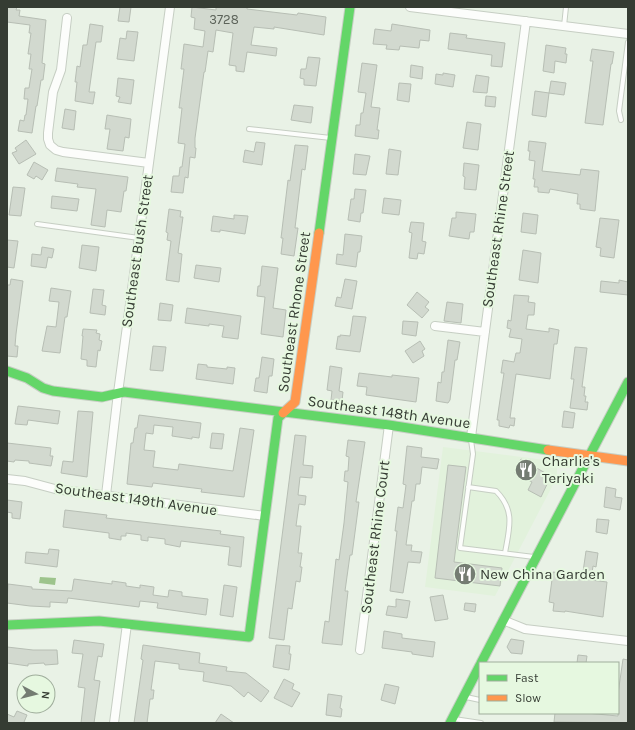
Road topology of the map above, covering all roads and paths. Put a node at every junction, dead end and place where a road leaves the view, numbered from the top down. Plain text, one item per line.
1 (170, 7) edge
2 (350, 7) edge
3 (410, 7) edge
4 (566, 7) edge
5 (67, 18) dead end
6 (526, 21) junction
7 (564, 26) junction
8 (628, 34) edge
9 (628, 42) edge
10 (621, 120) dead end
11 (249, 129) dead end
12 (332, 138) junction
13 (148, 164) junction
14 (37, 224) dead end
15 (139, 238) junction
16 (435, 326) dead end
17 (485, 332) junction
18 (7, 371) edge
19 (628, 382) edge
20 (118, 393) junction
21 (285, 411) junction
22 (389, 424) junction
23 (471, 437) junction
24 (590, 455) junction
25 (628, 461) edge
26 (7, 479) edge
27 (468, 487) junction
28 (106, 495) junction
29 (265, 516) junction
30 (505, 554) junction
31 (536, 558) junction
32 (503, 620) junction
33 (127, 624) junction
34 (7, 625) edge
35 (628, 641) edge
36 (360, 650) dead end
37 (481, 662) edge
38 (479, 666) edge
39 (464, 697) junction
40 (479, 700) edge
41 (451, 721) edge
42 (114, 723) edge
43 (481, 723) edge

1 - 13 street, Southeast Bush Street
2 - 12 street, Southeast Rhone Street
3 - 6 street
4 - 7 lane
5 - 13 street
6 - 7 street
6 - 17 street, Southeast Rhine Street
7 - 8 street
9 - 10 lane
11 - 12 lane
12 - 21 street, Southeast Rhone Street
13 - 15 street, Southeast Bush Street
14 - 15 lane
15 - 20 street, Southeast Bush Street
16 - 17 street
17 - 23 street, Southeast Rhine Street
18 - 20 street, Southeast 148th Avenue
19 - 24 street
20 - 21 street, Southeast 148th Avenue
20 - 28 street, Southeast Bush Street
21 - 22 street, Southeast 148th Avenue
21 - 29 street, Southeast Rhone Street
22 - 23 street, Southeast 148th Avenue
22 - 36 street, Southeast Rhine Court
23 - 24 street, Southeast 148th Avenue
23 - 27 lane
24 - 25 street, Southeast 148th Avenue
24 - 31 street
26 - 28 street, Southeast 149th Avenue
27 - 30 lane
27 - 30 lane
28 - 29 street, Southeast 149th Avenue
29 - 33 street, Southeast Rhone Street
30 - 31 lane
31 - 32 street
32 - 35 street
32 - 37 street
33 - 34 street
33 - 42 street
38 - 39 street
39 - 40 lane
39 - 41 street
41 - 43 lane

